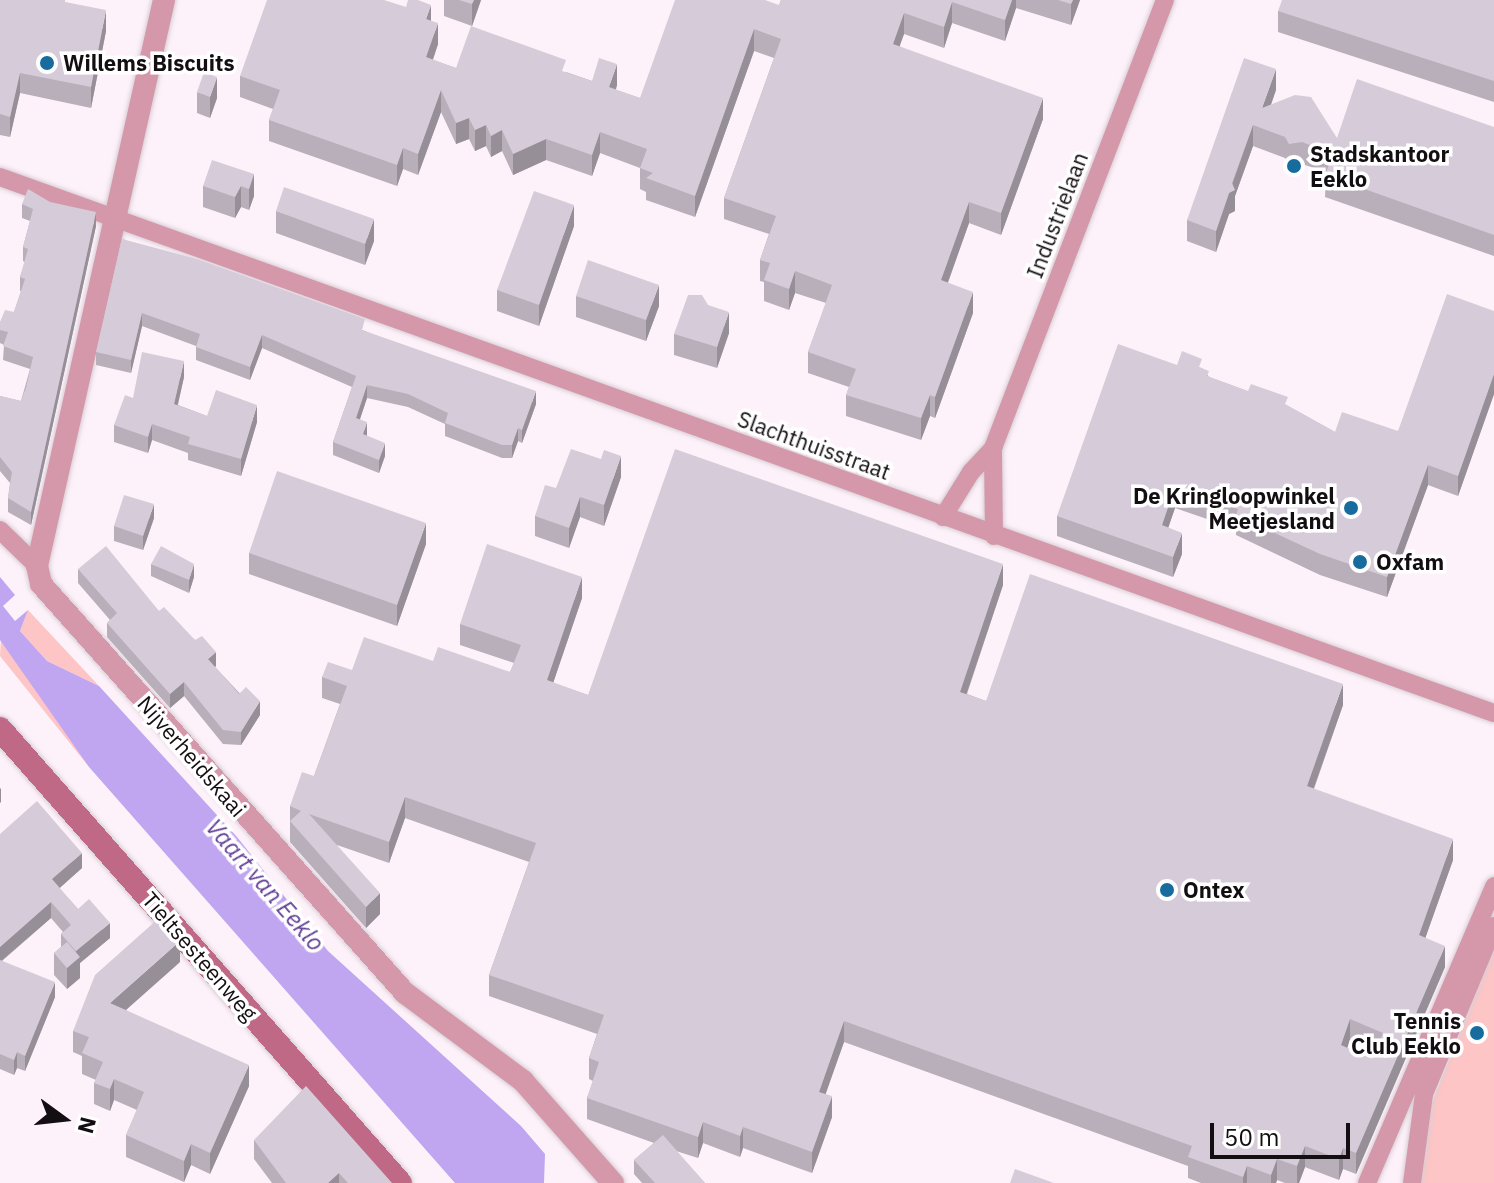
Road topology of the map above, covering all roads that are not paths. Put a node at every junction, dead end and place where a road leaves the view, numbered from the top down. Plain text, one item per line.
1 (164, 0) edge
2 (1165, 0) edge
3 (0, 177) edge
4 (118, 221) junction
5 (993, 448) junction
6 (943, 517) junction
7 (0, 530) edge
8 (994, 536) junction
9 (37, 566) junction
10 (1494, 713) edge
11 (0, 729) edge
12 (1494, 886) edge
13 (1494, 926) edge
14 (400, 1183) edge
15 (613, 1183) edge
16 (1367, 1183) edge
17 (1412, 1183) edge

1 - 4 street
2 - 5 street, Industrielaan
3 - 4 street, Slachthuisstraat
4 - 6 street, Slachthuisstraat
4 - 9 street
5 - 6 street, Industrielaan
5 - 8 street, Industrielaan
6 - 8 street, Slachthuisstraat
7 - 9 street
8 - 10 street, Slachthuisstraat
9 - 15 street, Nijverheidskaai
11 - 14 main road, Tieltsesteenweg
12 - 16 street
13 - 17 street

